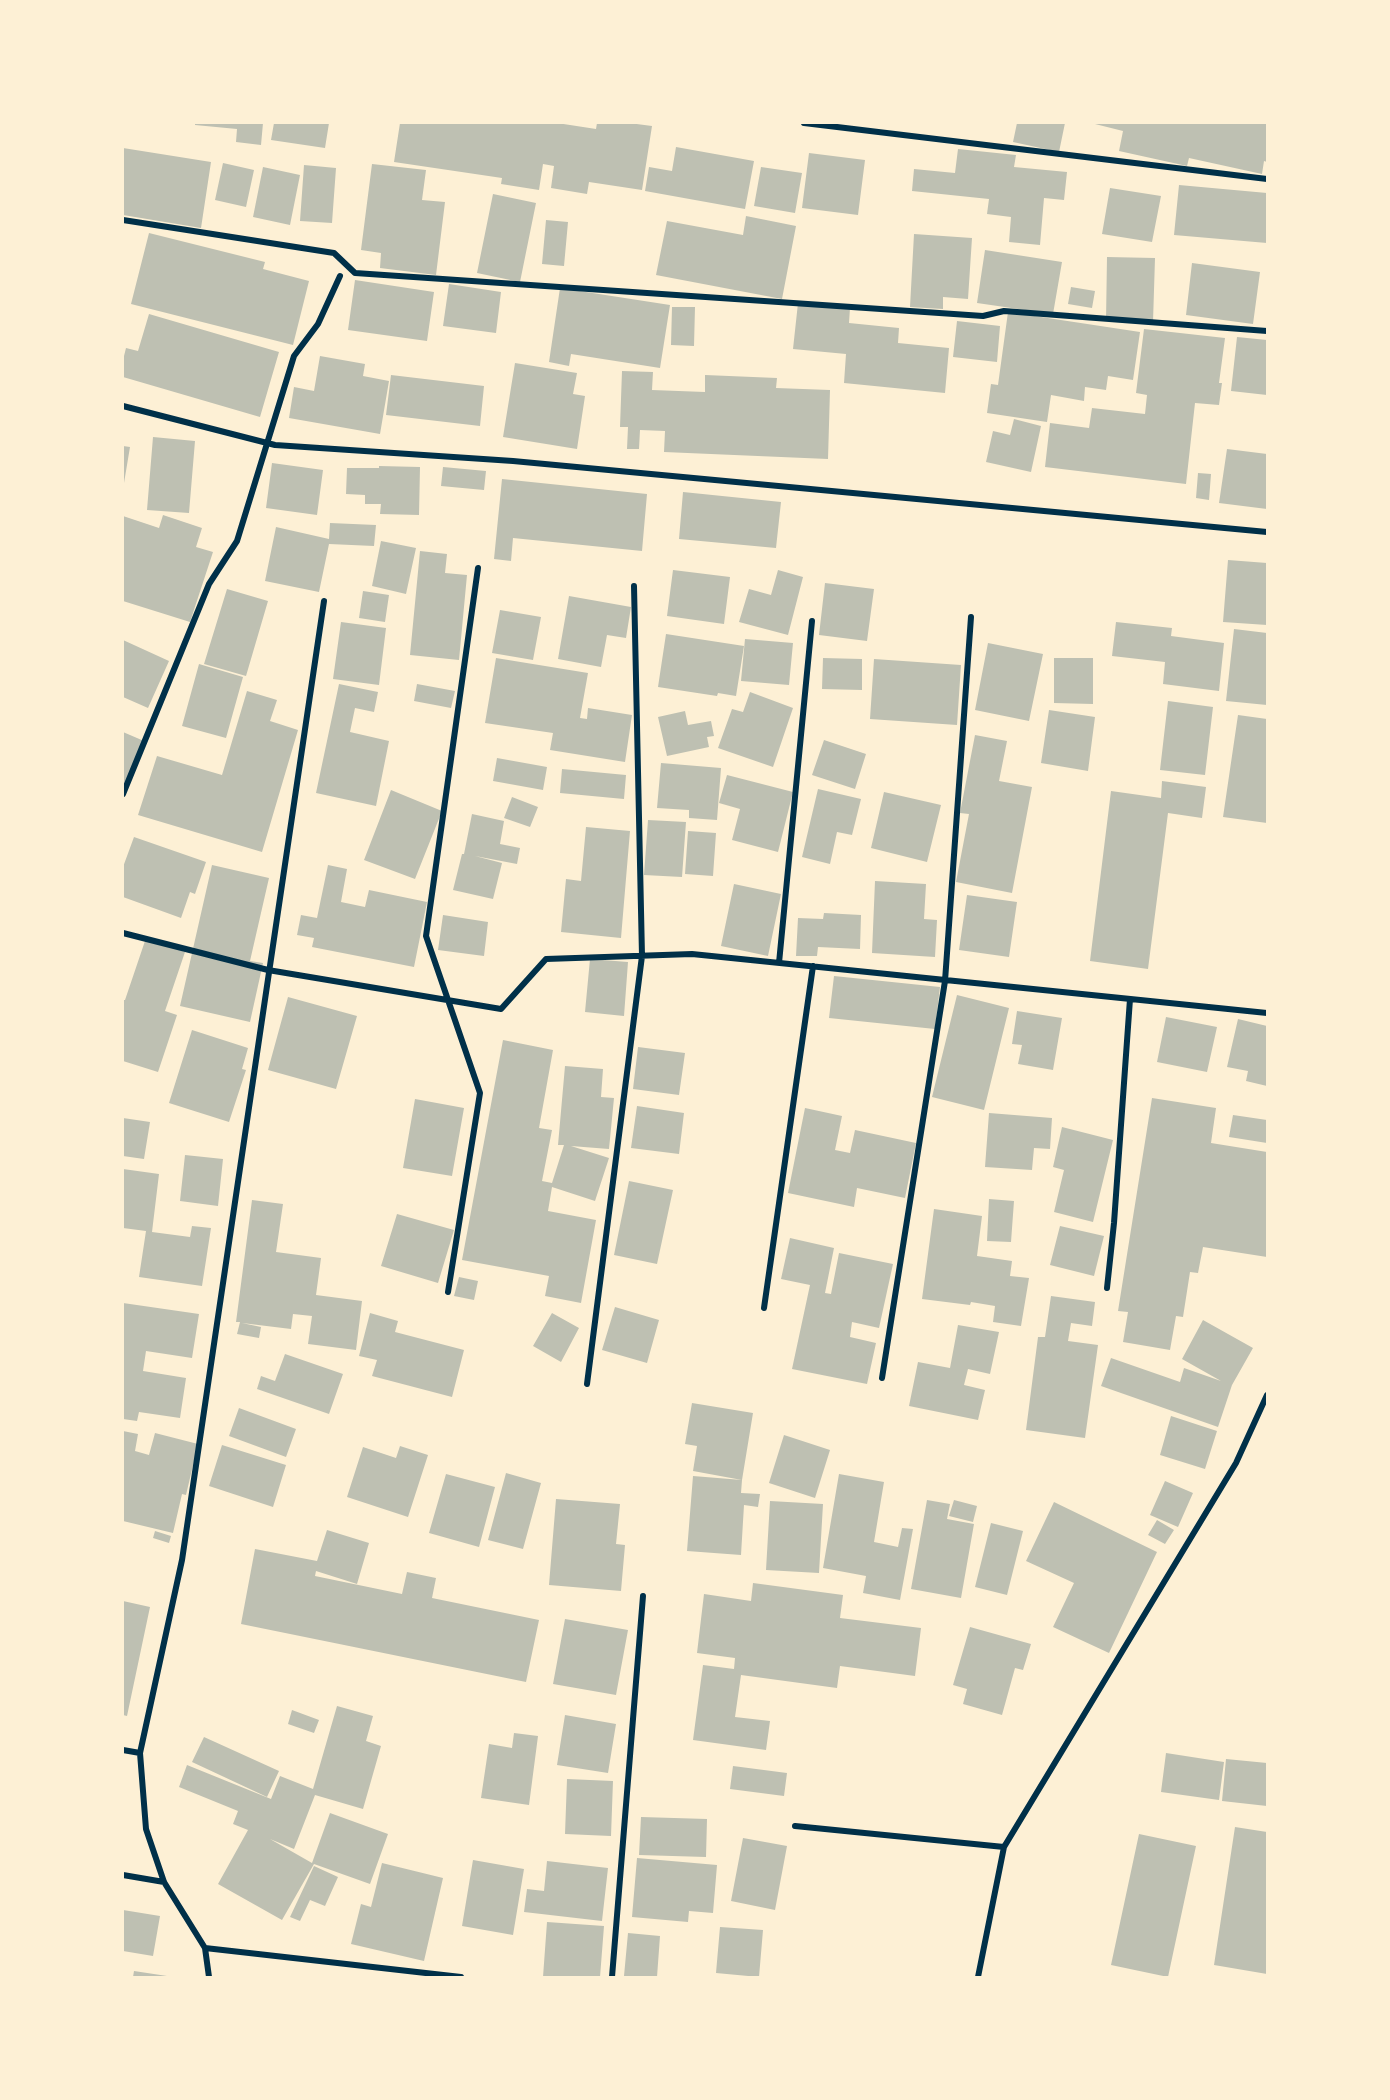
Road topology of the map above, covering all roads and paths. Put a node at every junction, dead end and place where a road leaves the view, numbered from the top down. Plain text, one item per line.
1 (804, 123) edge
2 (1267, 179) edge
3 (123, 220) edge
4 (340, 276) dead end
5 (1267, 331) edge
6 (123, 406) edge
7 (268, 443) junction
8 (1267, 532) edge
9 (478, 568) dead end
10 (634, 586) dead end
11 (324, 601) dead end
12 (971, 617) dead end
13 (812, 621) dead end
14 (123, 794) edge
15 (123, 933) edge
16 (642, 956) junction
17 (779, 963) junction
18 (813, 966) junction
19 (268, 970) junction
20 (945, 981) junction
21 (1130, 999) junction
22 (449, 1000) junction
23 (1267, 1013) edge
24 (1107, 1288) dead end
25 (448, 1292) dead end
26 (764, 1308) dead end
27 (882, 1378) dead end
28 (587, 1384) dead end
29 (1267, 1395) edge
30 (643, 1596) dead end
31 (123, 1750) edge
32 (140, 1753) junction
33 (795, 1826) dead end
34 (1004, 1847) junction
35 (123, 1875) edge
36 (164, 1882) junction
37 (204, 1948) junction
38 (209, 1977) edge
39 (461, 1977) edge
40 (612, 1977) edge
41 (978, 1977) edge

1 - 2 street
3 - 5 street
4 - 7 street
6 - 7 street
7 - 8 street
7 - 14 street
9 - 22 street
10 - 16 street
11 - 19 street
12 - 20 street
13 - 17 street
15 - 19 street
16 - 17 street
16 - 22 street
16 - 28 street
17 - 18 street
18 - 20 street
18 - 26 street
19 - 22 street
19 - 32 street
20 - 21 street
20 - 27 street
21 - 23 street
21 - 24 street
22 - 25 street
29 - 34 street
30 - 40 street
31 - 32 street
32 - 36 street
33 - 34 street
34 - 41 street
35 - 36 street
36 - 37 street
37 - 38 street
37 - 39 street

